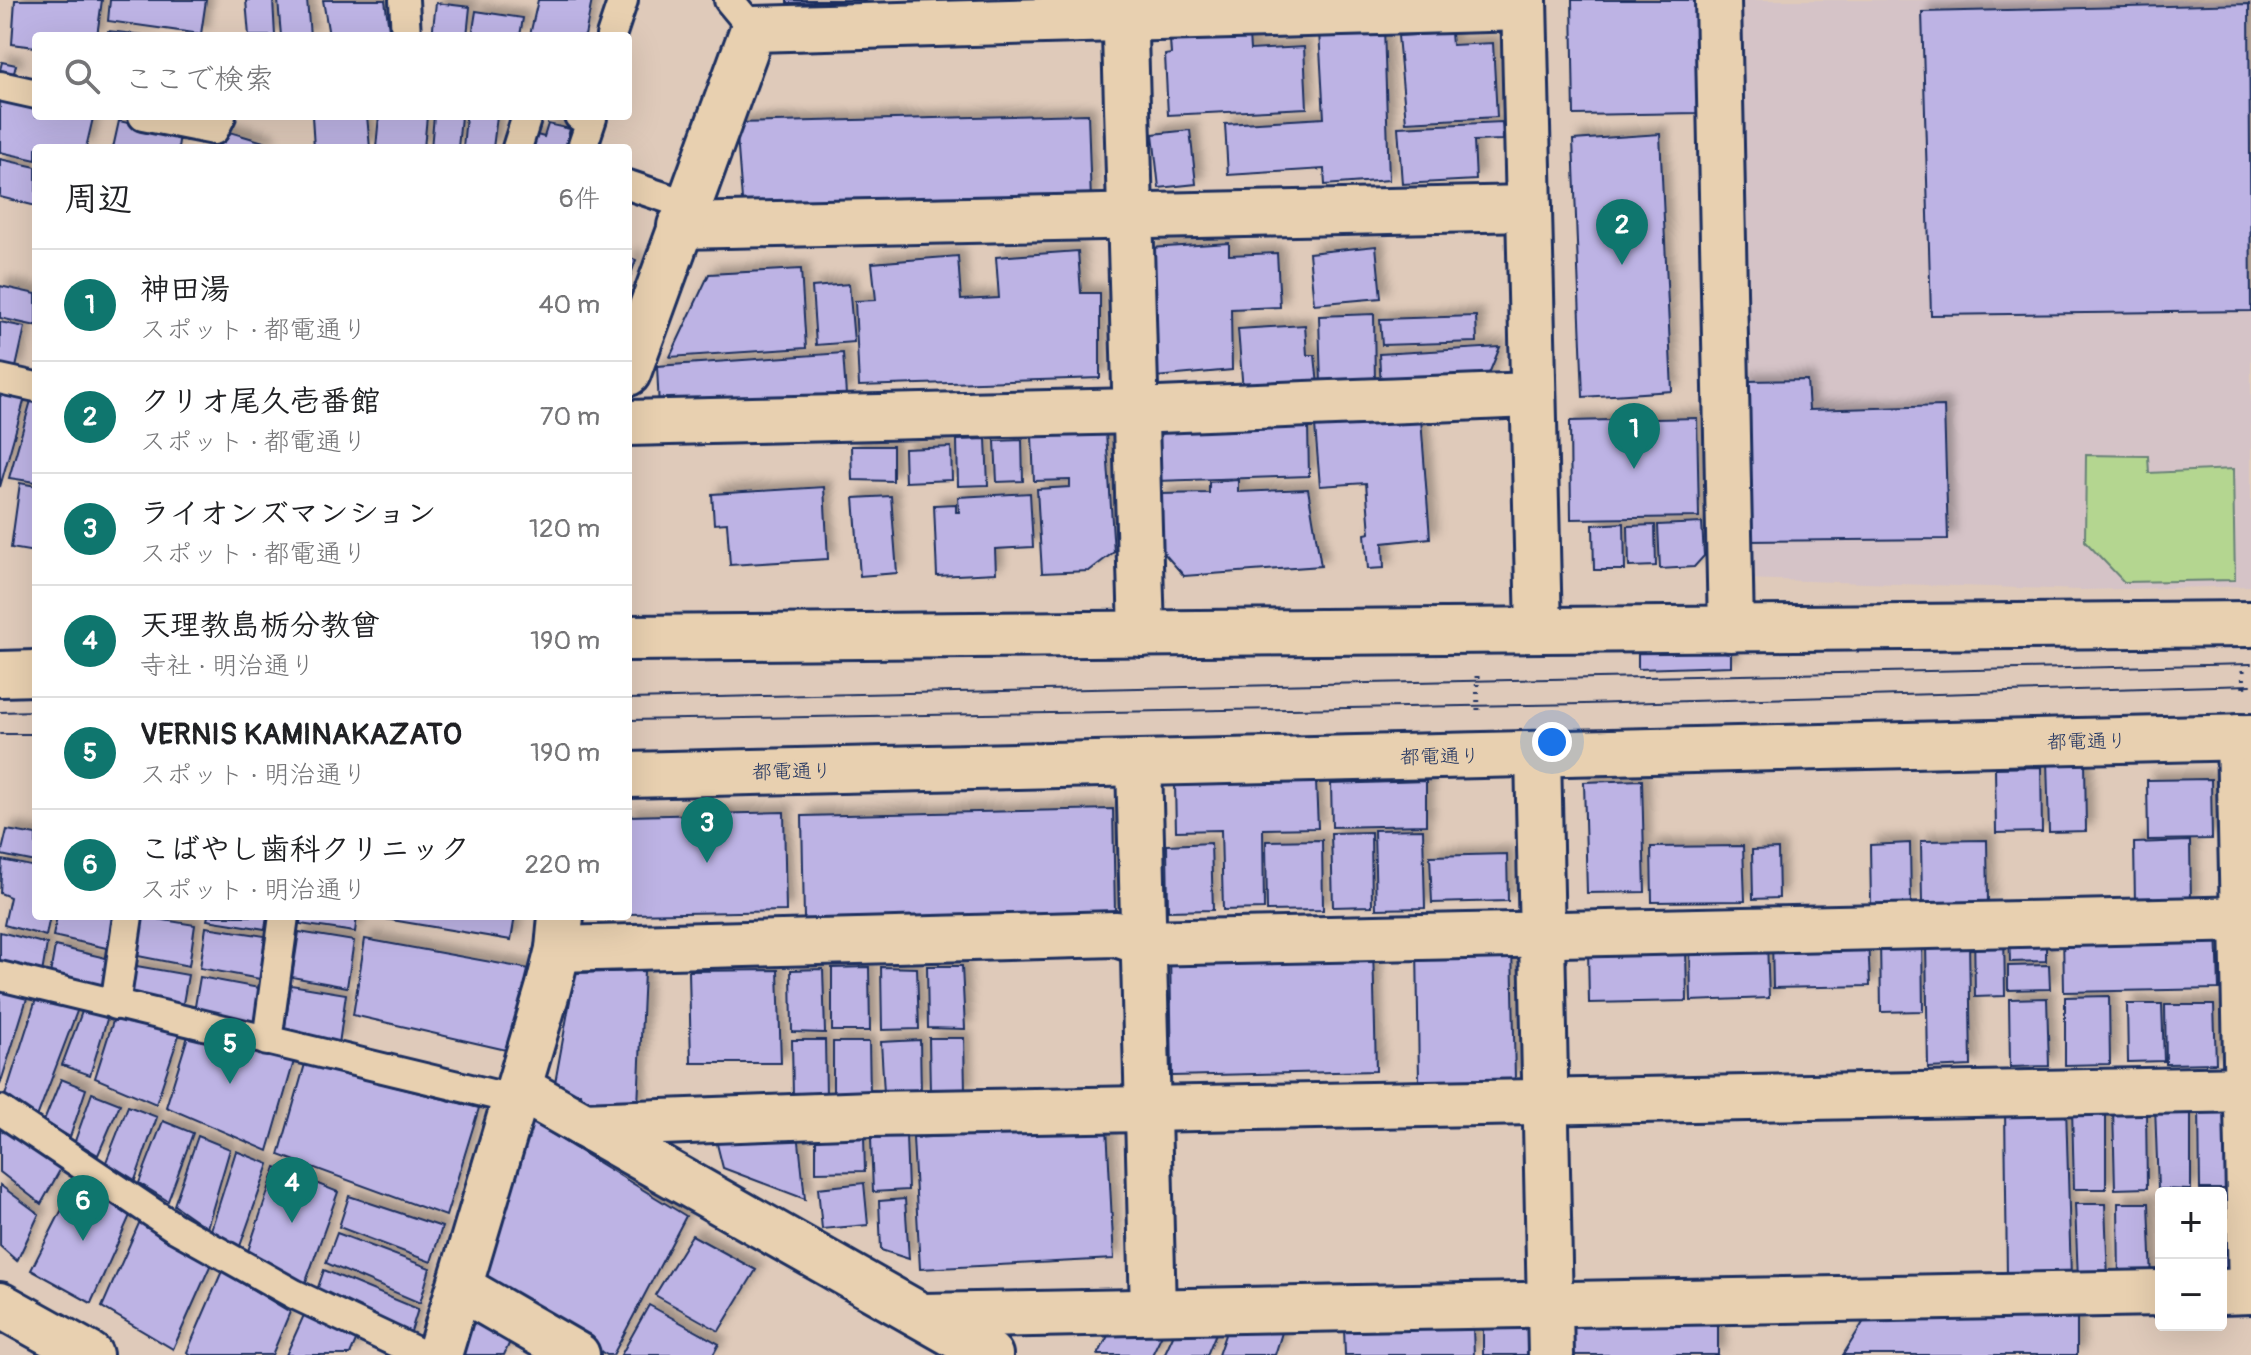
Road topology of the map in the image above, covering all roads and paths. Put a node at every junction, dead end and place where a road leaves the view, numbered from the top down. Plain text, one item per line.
1 (404, 0) edge
2 (623, 0) edge
3 (1718, 0) edge
4 (1524, 4) edge
5 (1124, 9) edge
6 (741, 14) edge
7 (406, 32) edge
8 (612, 32) edge
9 (0, 86) edge
10 (32, 93) edge
11 (163, 120) edge
12 (219, 120) edge
13 (526, 120) edge
14 (591, 120) edge
15 (518, 144) edge
16 (583, 144) edge
17 (632, 187) edge
18 (1529, 208) junction
19 (684, 216) junction
20 (1128, 219) junction
21 (632, 362) edge
22 (0, 379) edge
23 (32, 386) edge
24 (1531, 395) junction
25 (1134, 411) junction
26 (632, 423) edge
27 (2251, 624) edge
28 (1731, 629) junction
29 (1539, 630) junction
30 (1476, 631) junction
31 (1142, 634) junction
32 (632, 638) edge
33 (32, 673) edge
34 (0, 674) edge
35 (2245, 737) edge
36 (1538, 754) junction
37 (1479, 755) junction
38 (1139, 763) junction
39 (632, 775) edge
40 (2247, 919) edge
41 (127, 920) edge
42 (283, 920) edge
43 (560, 932) edge
44 (1542, 934) junction
45 (1143, 943) junction
46 (0, 976) edge
47 (115, 1005) junction
48 (267, 1041) junction
49 (2249, 1090) edge
50 (517, 1094) junction
51 (1544, 1104) junction
52 (1148, 1109) junction
53 (0, 1110) edge
54 (584, 1125) junction
55 (461, 1288) junction
56 (2251, 1290) edge
57 (2227, 1292) edge
58 (2155, 1293) edge
59 (0, 1305) edge
60 (1549, 1305) junction
61 (1153, 1311) junction
62 (923, 1316) junction
63 (90, 1355) edge
64 (423, 1355) edge
65 (439, 1355) edge
66 (577, 1355) edge
67 (990, 1355) edge
68 (1551, 1355) edge

1 - 7 lane
2 - 8 lane
3 - 28 street
4 - 5 street
4 - 18 street
5 - 6 street
5 - 20 street
6 - 19 street
9 - 10 lane
11 - 12 lane
13 - 15 lane
14 - 16 lane
17 - 19 lane
18 - 20 street
18 - 24 street
19 - 20 street
19 - 21 street
20 - 25 street
22 - 23 lane
24 - 25 street
24 - 29 street
25 - 26 street
25 - 31 street
27 - 28 street
28 - 29 street
29 - 30 street
30 - 31 street
30 - 37 path
31 - 32 street
33 - 34 street
35 - 36 street, 都電通り
35 - 40 street
36 - 37 street, 都電通り
36 - 44 street
37 - 38 street, 都電通り
38 - 39 street, 都電通り
38 - 45 street
40 - 44 street
40 - 49 street
41 - 47 lane
42 - 48 lane
43 - 45 street
43 - 50 street
44 - 45 street
44 - 51 street
45 - 52 street
46 - 47 lane
47 - 48 lane
48 - 50 lane
49 - 51 street
49 - 56 street
50 - 54 street
50 - 55 street
51 - 52 street
51 - 60 street
52 - 54 street
52 - 61 street
53 - 64 lane
54 - 62 street
55 - 65 street
55 - 66 street
56 - 57 street
58 - 60 street
59 - 63 street
60 - 61 street
60 - 68 street
61 - 62 street
62 - 67 street

